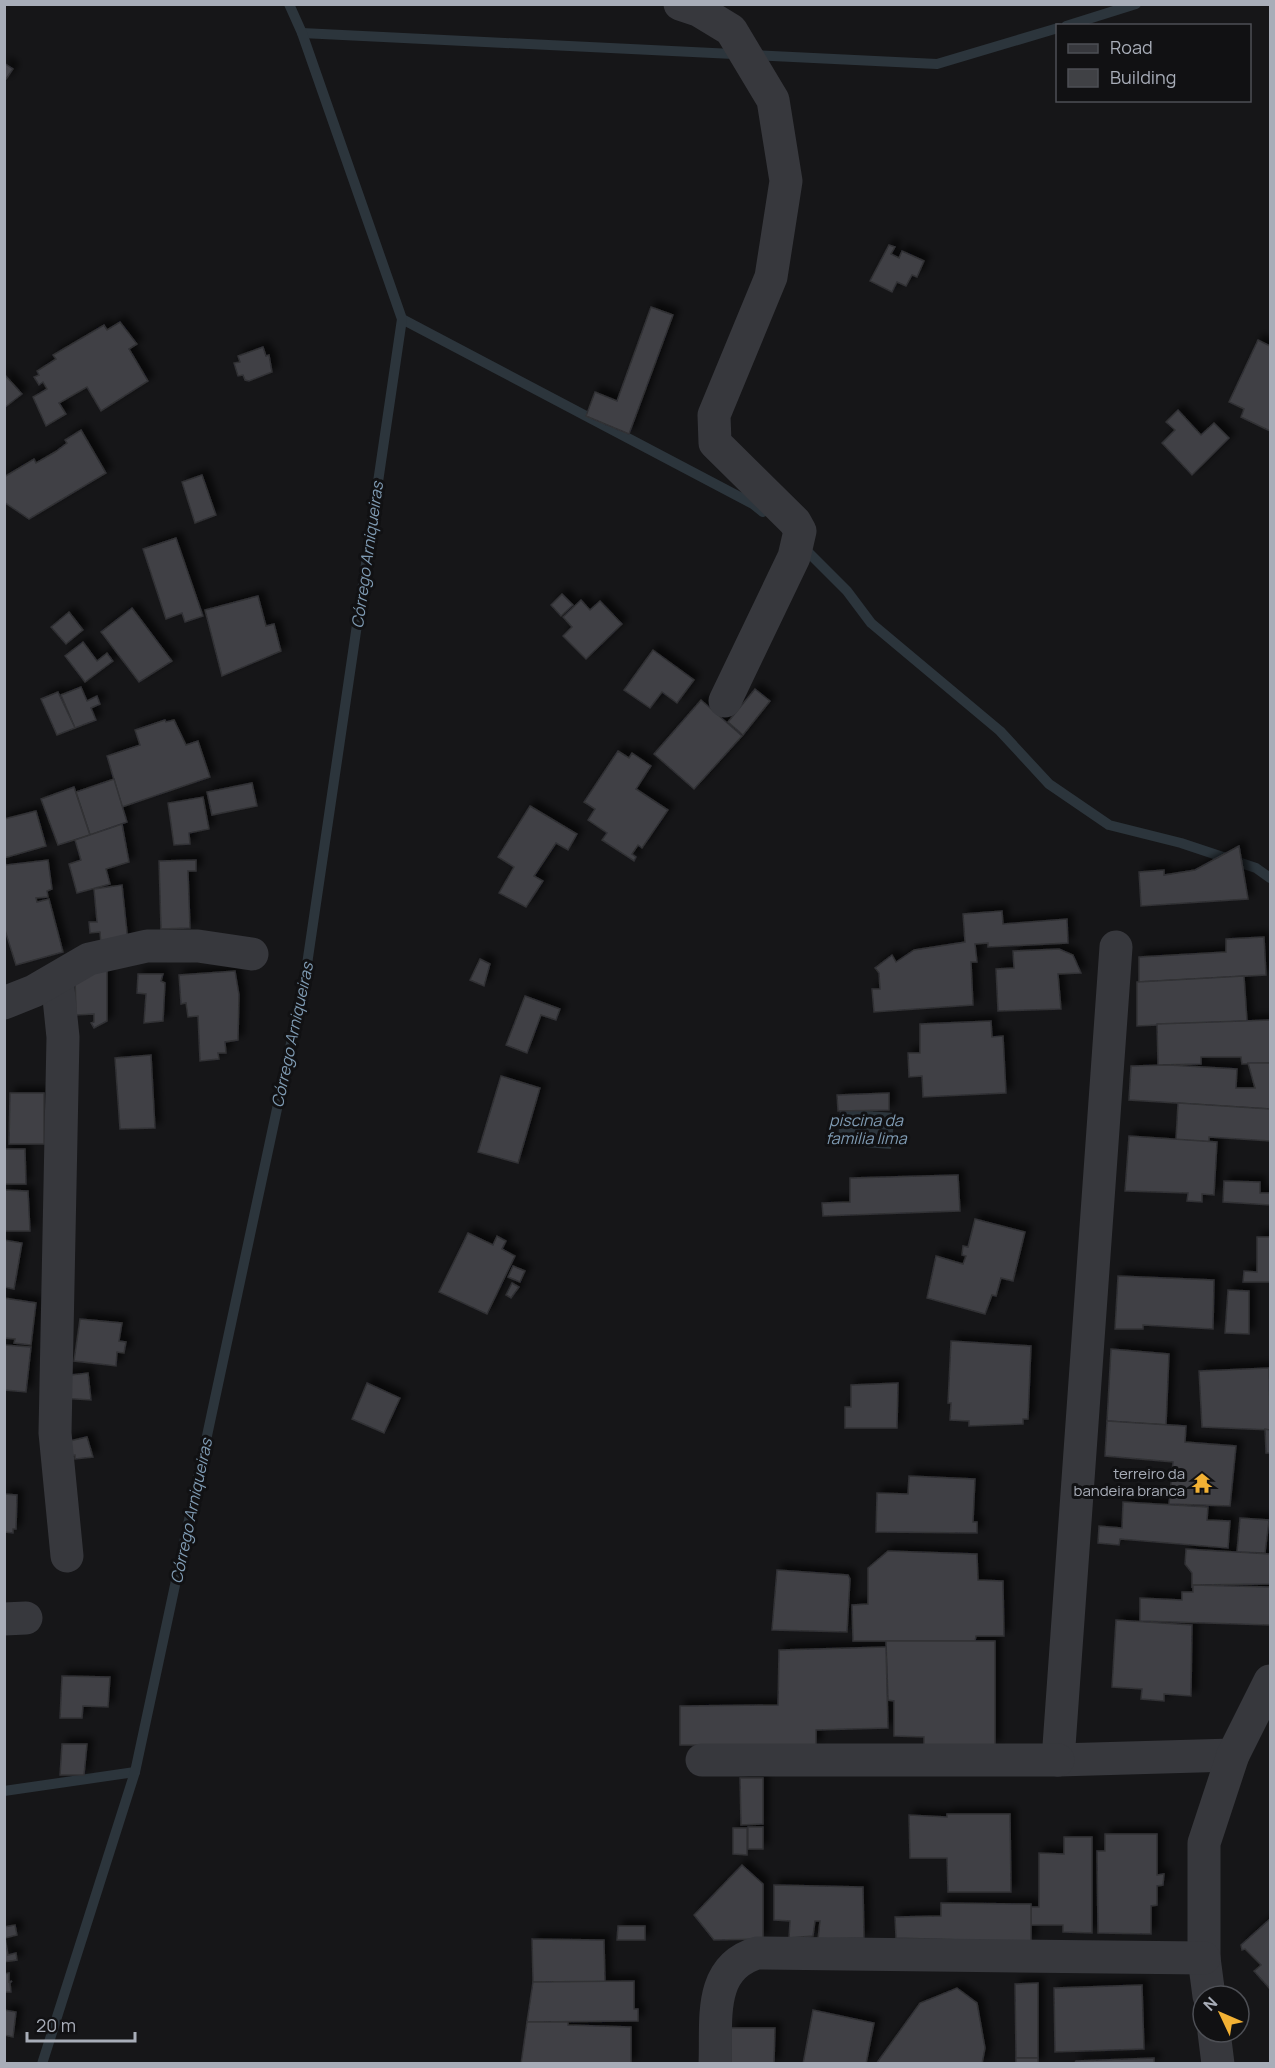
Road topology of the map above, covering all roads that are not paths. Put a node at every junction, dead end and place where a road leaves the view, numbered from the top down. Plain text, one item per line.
1 (680, 4) edge
2 (725, 701) dead end
3 (1116, 947) dead end
4 (252, 954) dead end
5 (57, 979) junction
6 (4, 1003) edge
7 (67, 1557) dead end
8 (1270, 1681) edge
9 (1233, 1755) junction
10 (702, 1760) dead end
11 (1058, 1760) junction
12 (1204, 1958) junction
13 (1207, 1984) edge
14 (1216, 2044) edge
15 (715, 2064) edge
16 (1218, 2064) edge

1 - 2 street
3 - 11 street
4 - 5 street
5 - 6 street
5 - 7 street
8 - 9 street
9 - 11 street
9 - 12 street
10 - 11 street
12 - 13 street
12 - 15 street
14 - 16 street

